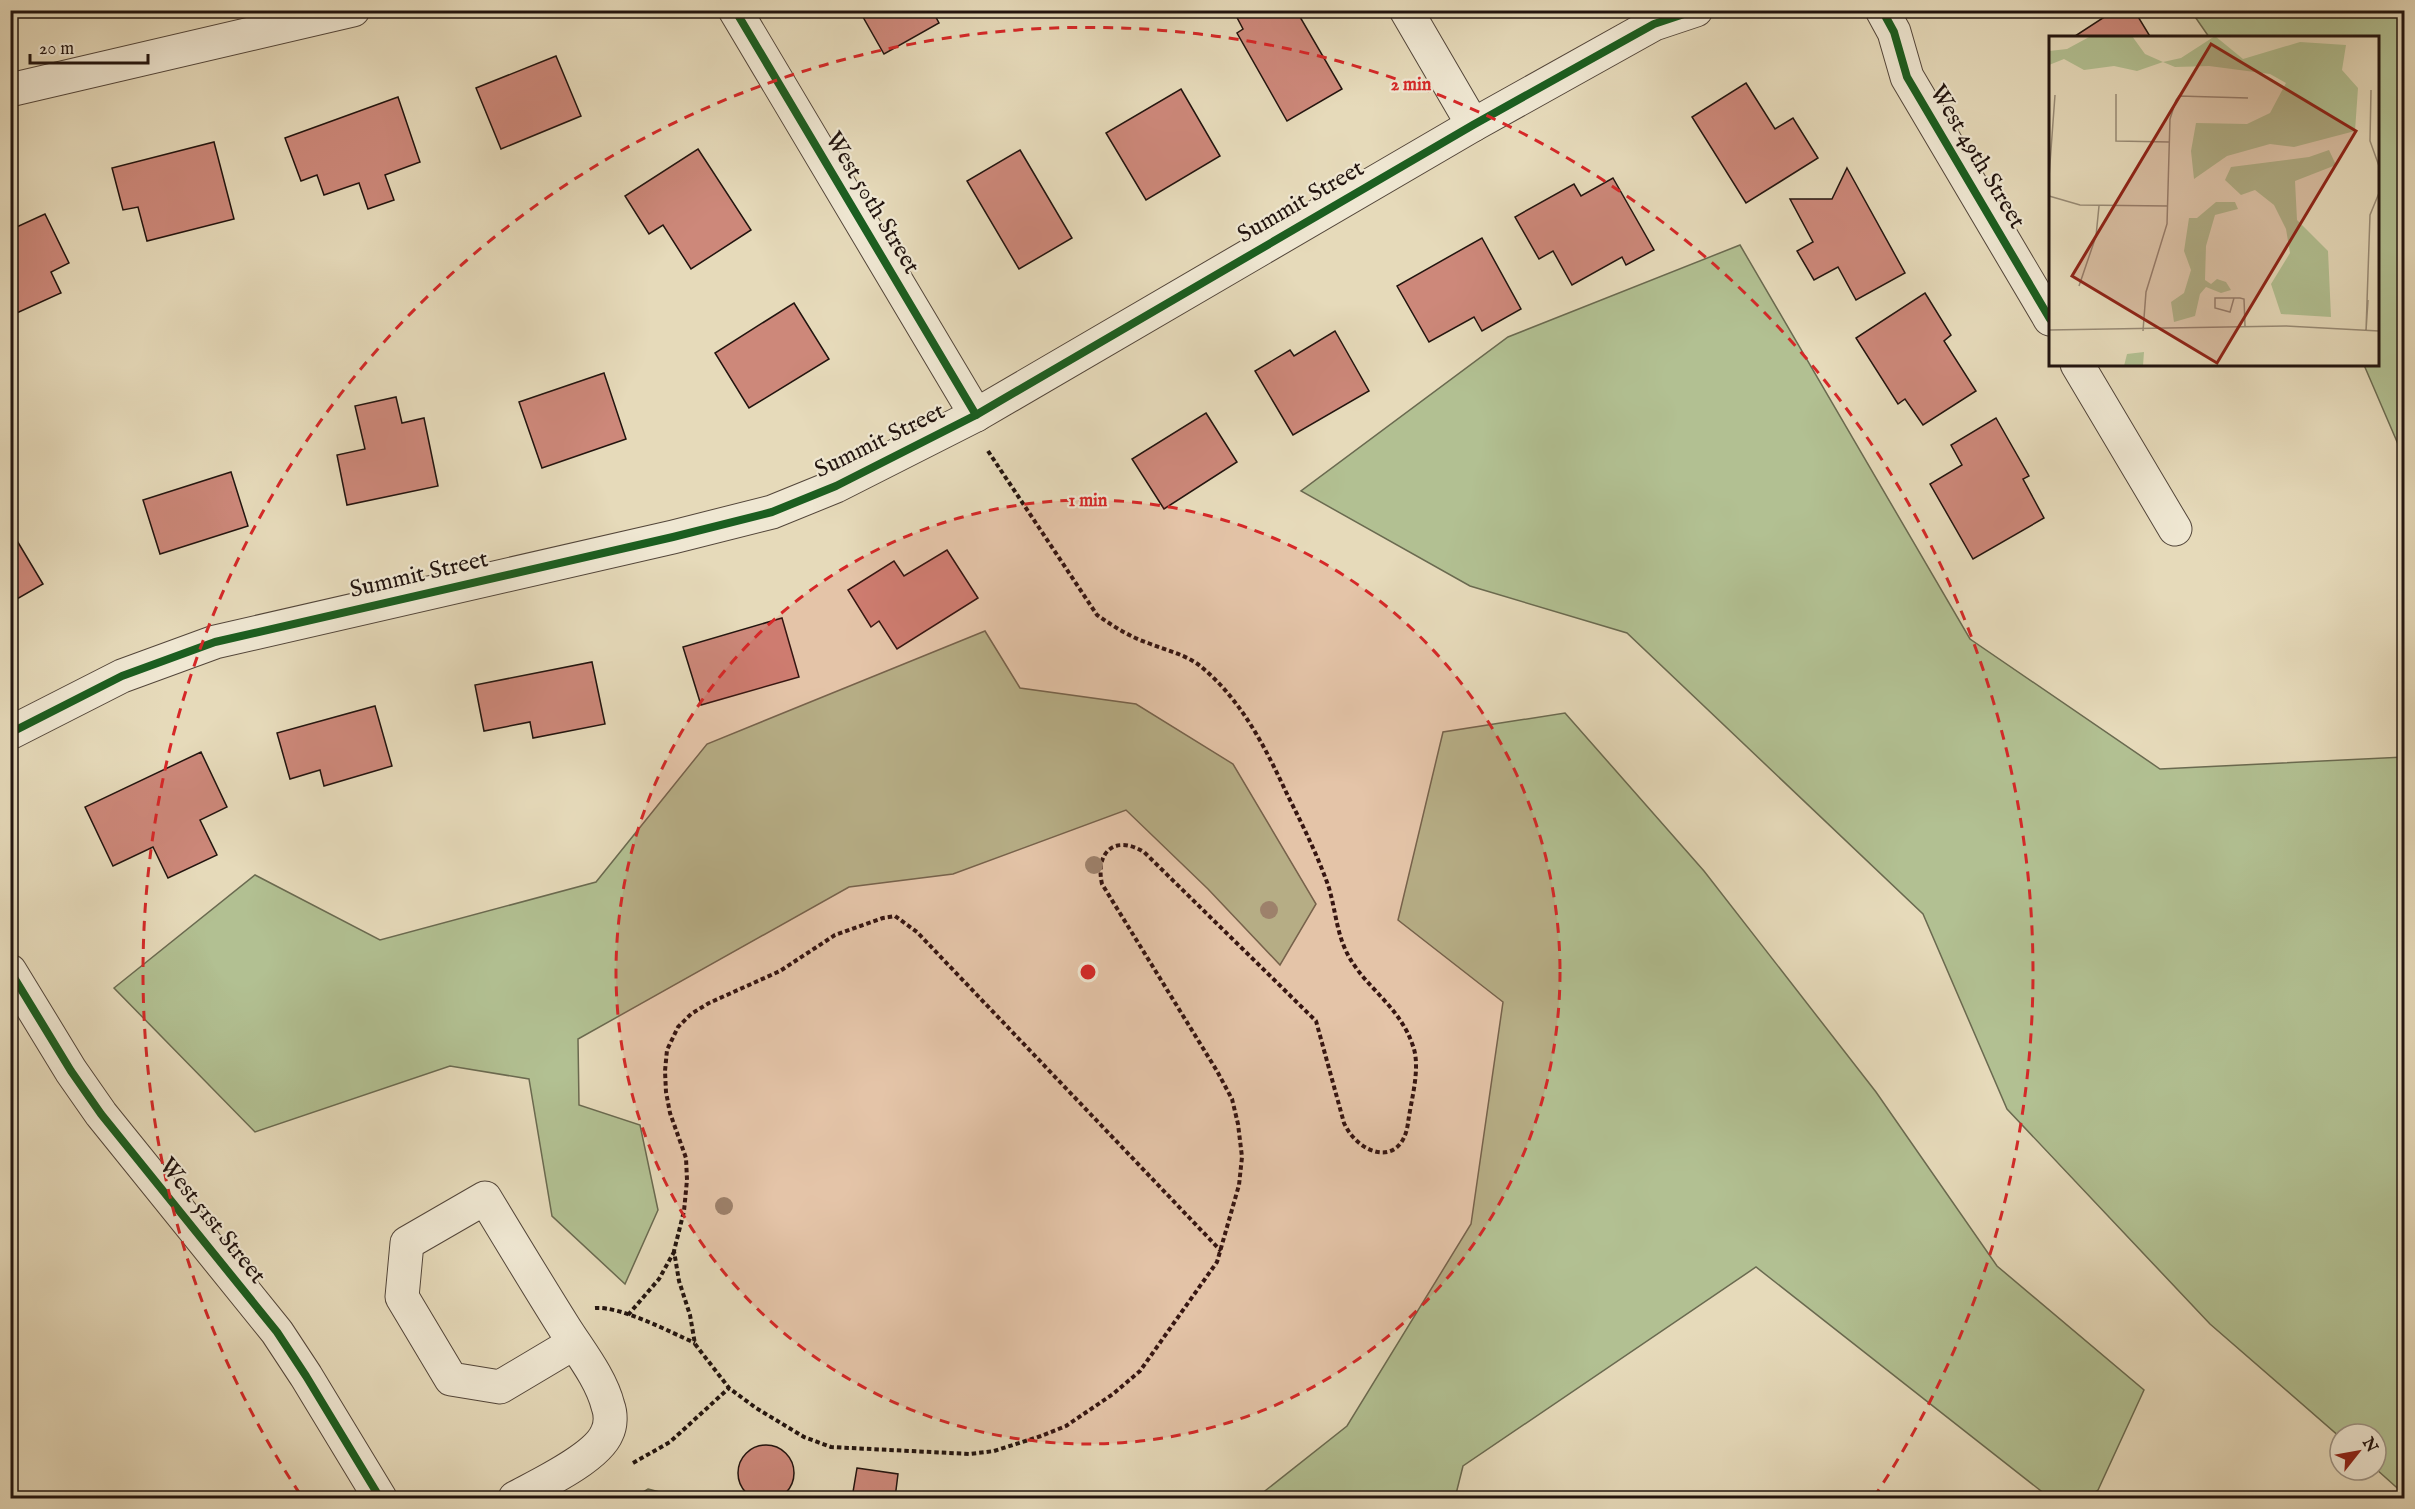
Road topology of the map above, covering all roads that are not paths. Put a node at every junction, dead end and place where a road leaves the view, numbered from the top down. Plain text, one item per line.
1 (352, 10) edge
2 (735, 10) edge
3 (1406, 10) edge
4 (1696, 10) edge
5 (1882, 10) edge
6 (10, 90) edge
7 (1473, 125) junction
8 (2049, 317) edge
9 (2078, 366) edge
10 (976, 415) junction
11 (2175, 529) dead end
12 (10, 733) edge
13 (10, 971) edge
14 (568, 1334) junction
15 (380, 1498) edge
16 (515, 1498) edge

1 - 6 street
2 - 10 street, West 50th Street
3 - 7 street
4 - 7 street, Summit Street
5 - 8 street, West 49th Street
7 - 10 street, Summit Street
9 - 11 street
10 - 12 street, Summit Street
13 - 15 street, West 51st Street
14 - 14 street
14 - 16 street

